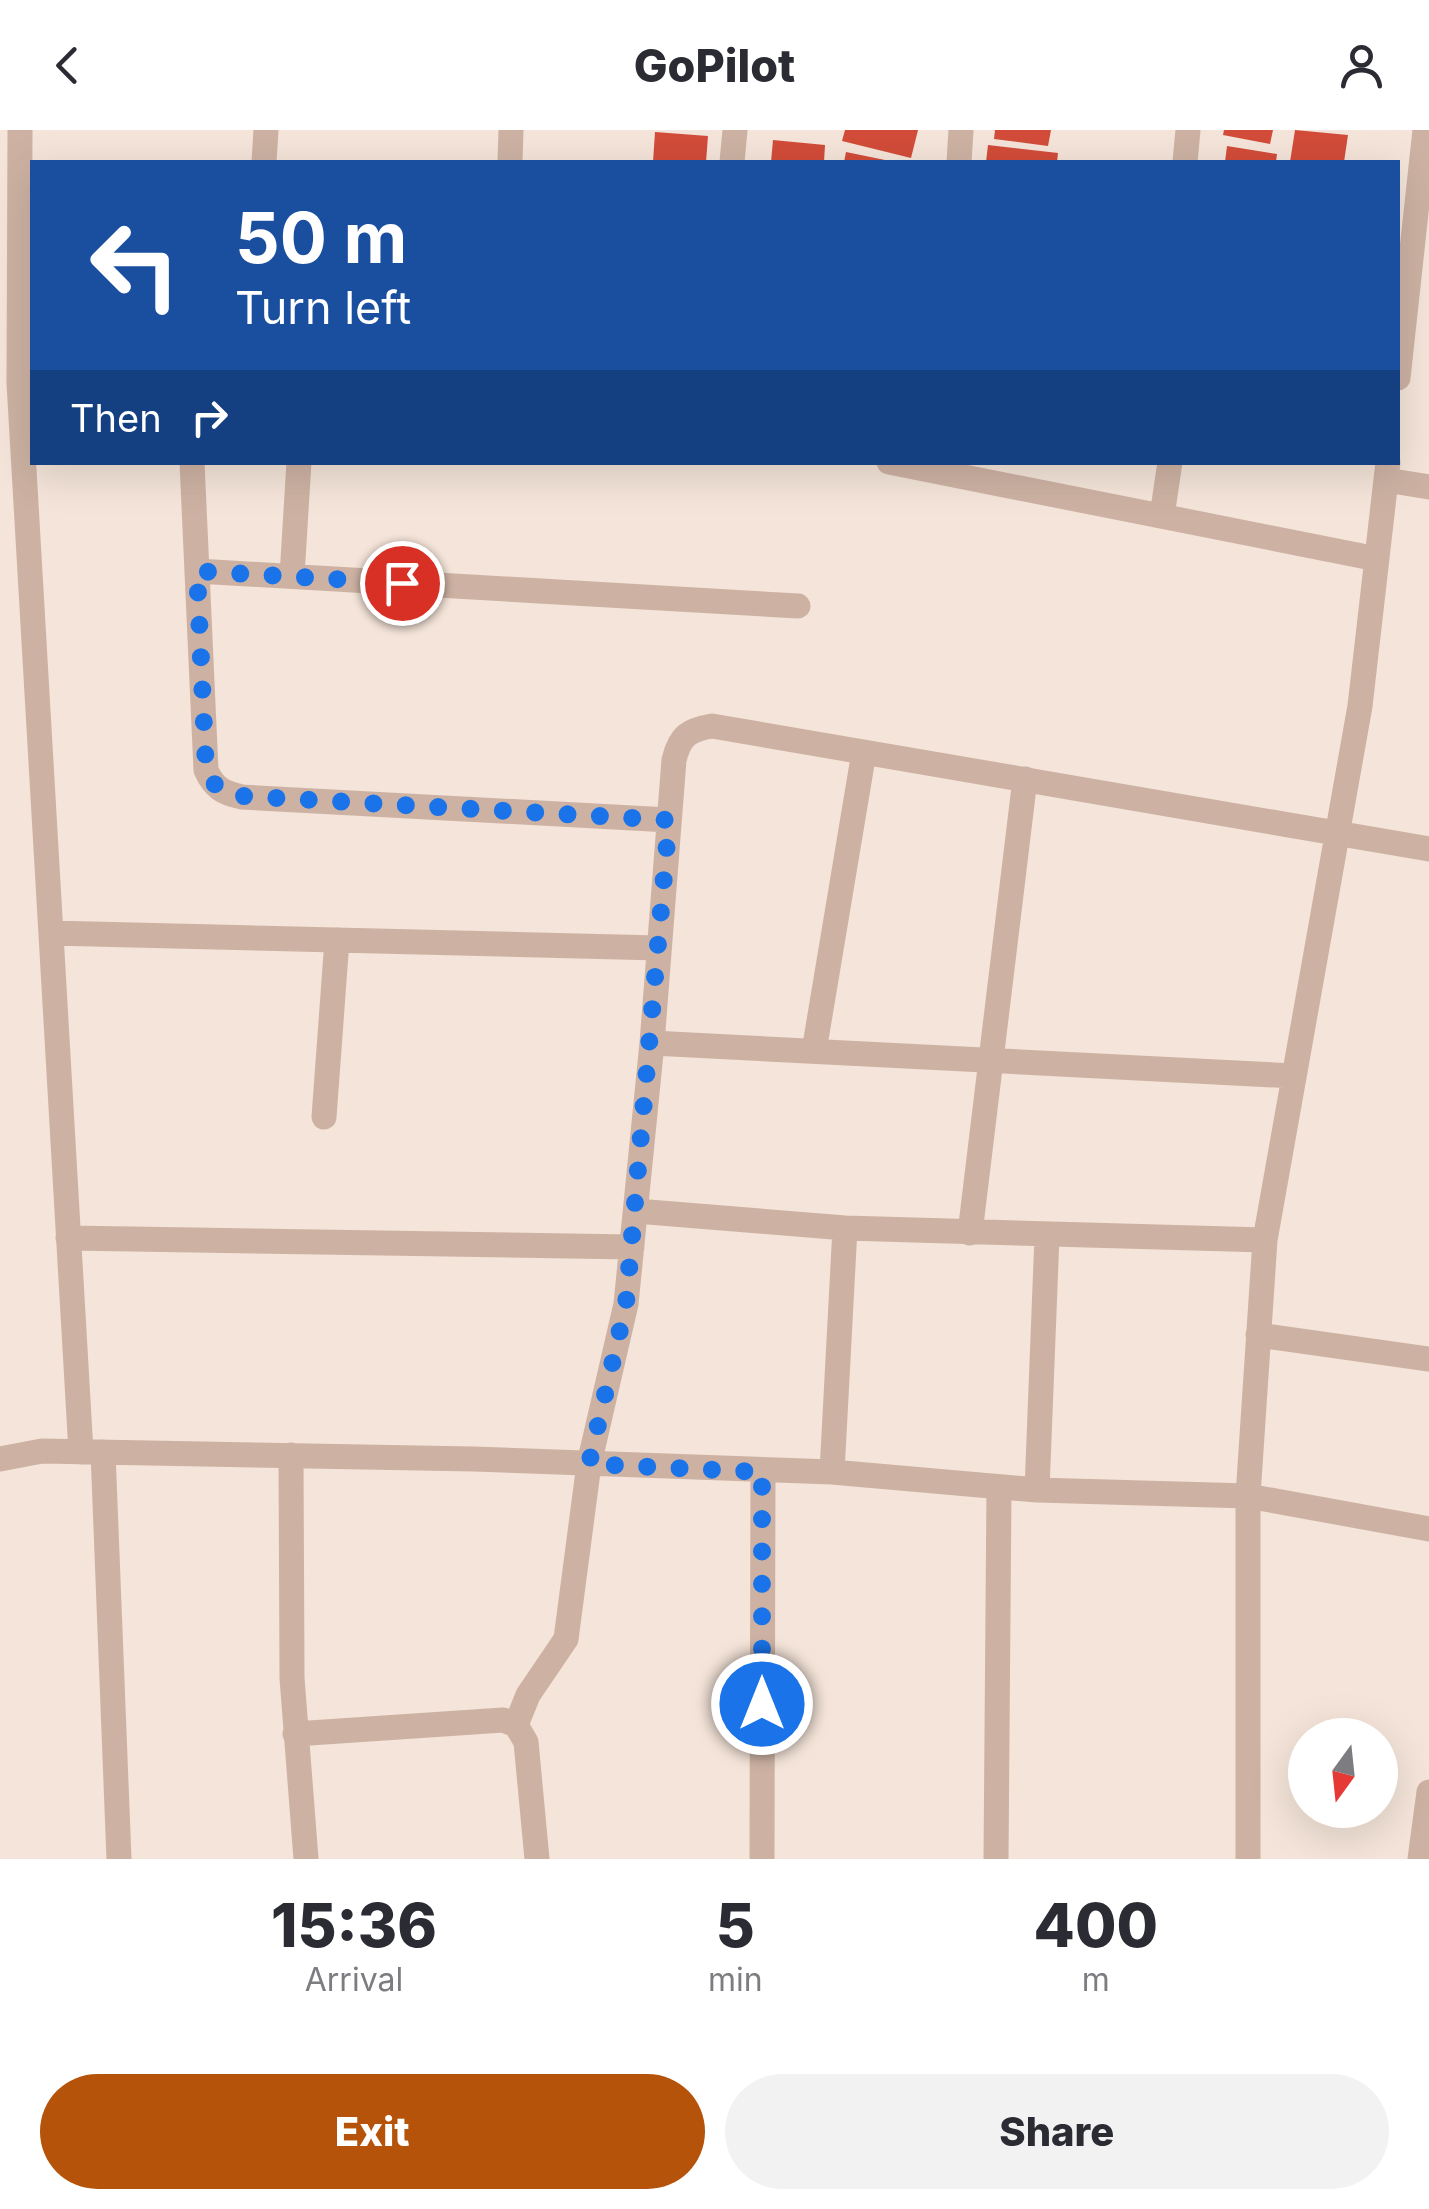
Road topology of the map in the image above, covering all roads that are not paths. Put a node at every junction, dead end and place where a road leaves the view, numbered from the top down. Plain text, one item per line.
1 (20, 130) edge
2 (266, 130) edge
3 (511, 130) edge
4 (734, 130) edge
5 (961, 130) edge
6 (1188, 130) edge
7 (1425, 130) edge
8 (264, 160) edge
9 (510, 160) edge
10 (732, 160) edge
11 (959, 160) edge
12 (1185, 160) edge
13 (26, 216) edge
14 (10, 284) edge
15 (1402, 290) edge
16 (1400, 334) edge
17 (192, 465) edge
18 (299, 465) edge
19 (920, 465) edge
20 (1170, 465) edge
21 (1387, 471) edge
22 (1429, 488) edge
23 (1162, 516) junction
24 (1377, 560) junction
25 (197, 571) junction
26 (292, 576) junction
27 (798, 606) dead end
28 (864, 752) junction
29 (1025, 779) junction
30 (669, 820) junction
31 (1338, 833) junction
32 (1429, 849) edge
33 (51, 933) junction
34 (337, 940) junction
35 (659, 948) junction
36 (652, 1042) junction
37 (814, 1051) junction
38 (991, 1061) junction
39 (1294, 1076) junction
40 (324, 1117) dead end
41 (636, 1211) junction
42 (845, 1228) junction
43 (970, 1233) junction
44 (1048, 1236) junction
45 (68, 1238) junction
46 (1265, 1240) junction
47 (632, 1246) junction
48 (1258, 1335) junction
49 (1429, 1357) edge
50 (92, 1452) junction
51 (292, 1455) junction
52 (0, 1459) edge
53 (589, 1464) junction
54 (762, 1472) junction
55 (832, 1472) junction
56 (999, 1487) junction
57 (1037, 1490) junction
58 (1248, 1496) junction
59 (1429, 1529) edge
60 (516, 1725) junction
61 (295, 1734) junction
62 (1429, 1792) edge
63 (118, 1859) edge
64 (306, 1859) edge
65 (537, 1859) edge
66 (762, 1859) edge
67 (996, 1859) edge
68 (1248, 1859) edge
69 (1420, 1859) edge

1 - 13 street
2 - 8 street
3 - 9 street
4 - 10 street
5 - 11 street
6 - 12 street
7 - 15 street
13 - 14 street
14 - 33 street
15 - 16 street
17 - 25 street
18 - 26 street
19 - 23 street
20 - 23 street
21 - 22 street
21 - 24 street
23 - 24 street
24 - 31 street
25 - 26 street
25 - 30 street
26 - 27 street
28 - 29 street
28 - 30 street
28 - 37 street
29 - 31 street
29 - 38 street
30 - 35 street
31 - 32 street
31 - 39 street
33 - 34 street
33 - 45 street
34 - 35 street
34 - 40 street
35 - 36 street
36 - 37 street
36 - 41 street
37 - 38 street
38 - 39 street
38 - 43 street
39 - 46 street
41 - 42 street
41 - 47 street
42 - 43 street
42 - 55 street
43 - 44 street
44 - 46 street
44 - 57 street
45 - 47 street
45 - 50 street
46 - 48 street
47 - 53 street
48 - 49 street
48 - 58 street
50 - 51 street
50 - 52 street
50 - 63 street
51 - 53 street
51 - 61 street
53 - 54 street
53 - 60 street
54 - 55 street
54 - 66 street
55 - 56 street
56 - 57 street
56 - 67 street
57 - 58 street
58 - 59 street
58 - 68 street
60 - 61 street
60 - 65 street
61 - 64 street
62 - 69 street

